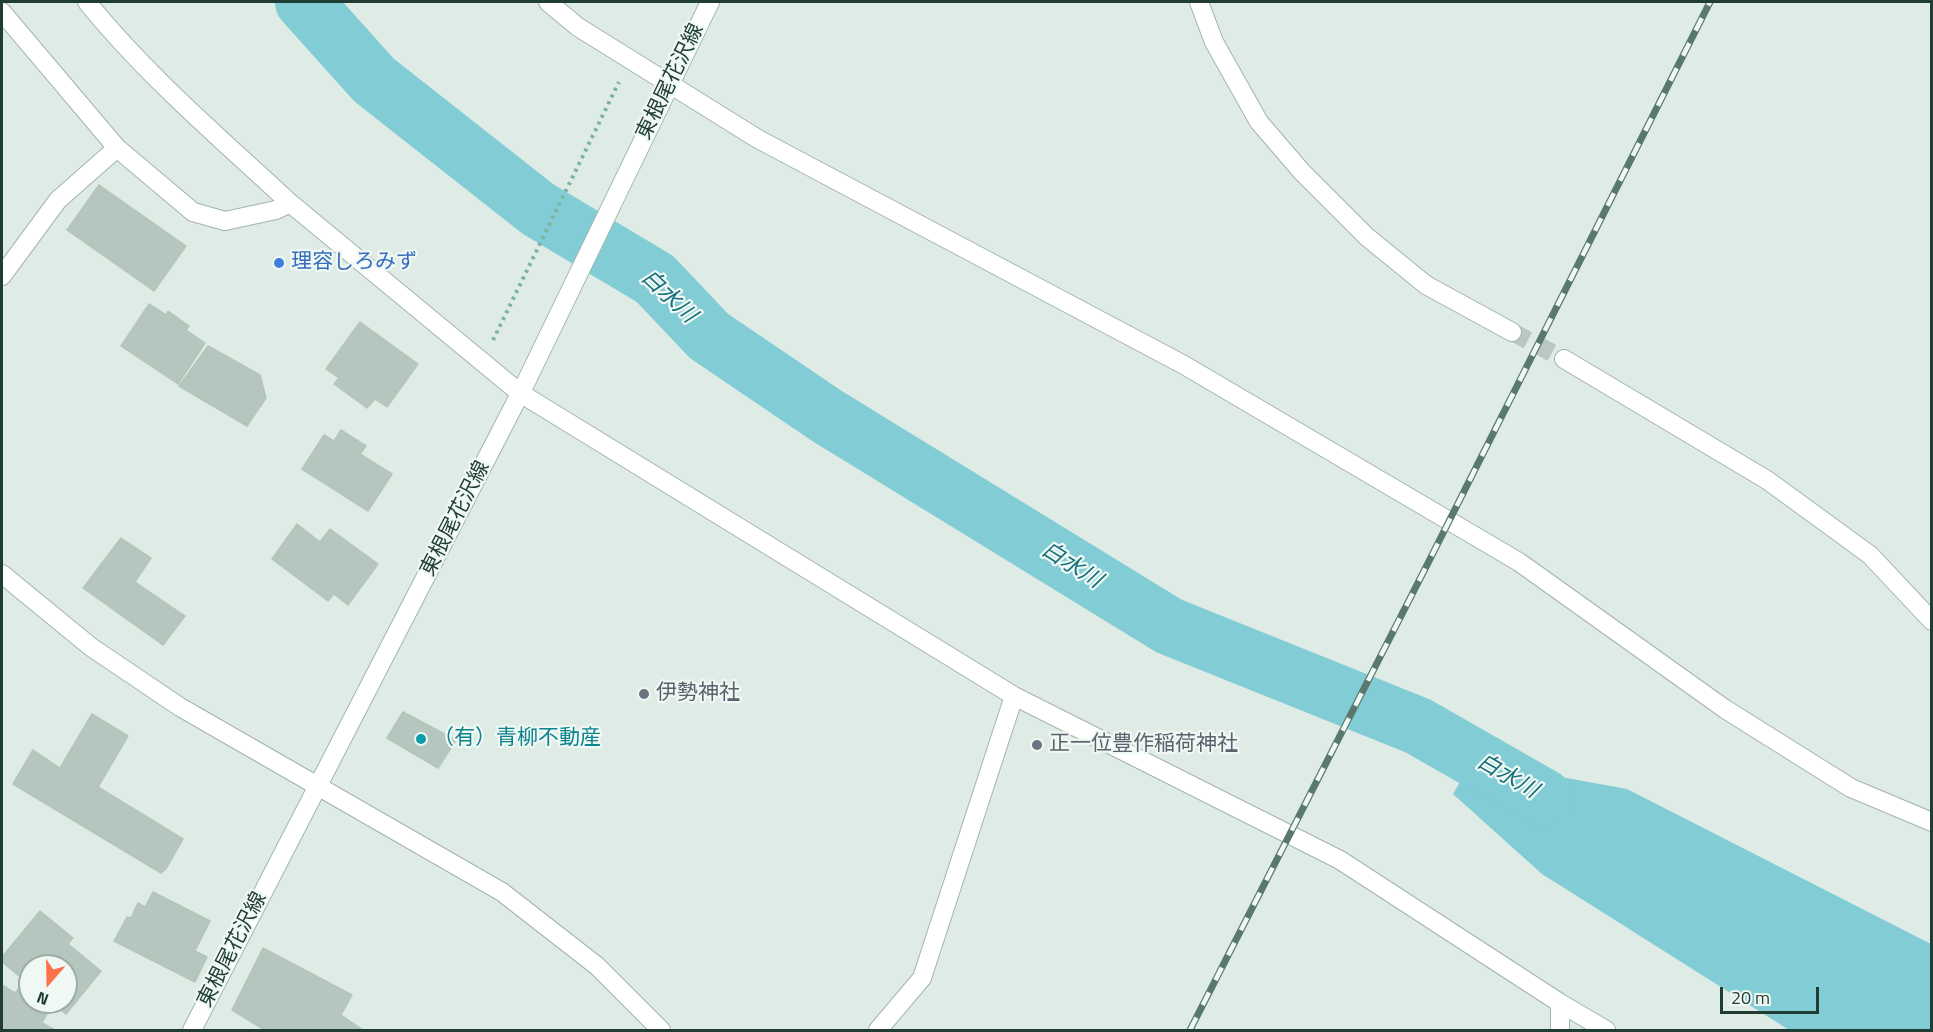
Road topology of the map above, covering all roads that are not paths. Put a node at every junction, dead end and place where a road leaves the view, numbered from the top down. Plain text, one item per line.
1 (87, 2) edge
2 (548, 2) edge
3 (710, 2) edge
4 (1199, 2) edge
5 (2, 12) edge
6 (667, 91) junction
7 (117, 148) junction
8 (290, 203) junction
9 (2, 276) edge
10 (1512, 332) tunnel mouth
11 (1564, 359) tunnel mouth
12 (522, 388) junction
13 (2, 574) edge
14 (1932, 621) edge
15 (1014, 696) junction
16 (319, 786) junction
17 (1932, 822) edge
18 (1560, 1003) junction
19 (192, 1030) edge
20 (661, 1030) edge
21 (878, 1030) edge
22 (1560, 1030) edge
23 (1606, 1030) edge

1 - 8 street
2 - 6 street
3 - 6 street, 東根尾花沢線
4 - 10 street
5 - 7 street
6 - 12 street, 東根尾花沢線
6 - 17 street
7 - 8 street
7 - 9 street
8 - 12 street
11 - 14 street
12 - 15 street
12 - 16 street, 東根尾花沢線
13 - 16 street
15 - 18 street
15 - 21 street
16 - 19 street, 東根尾花沢線
16 - 20 street
18 - 22 street
18 - 23 street

